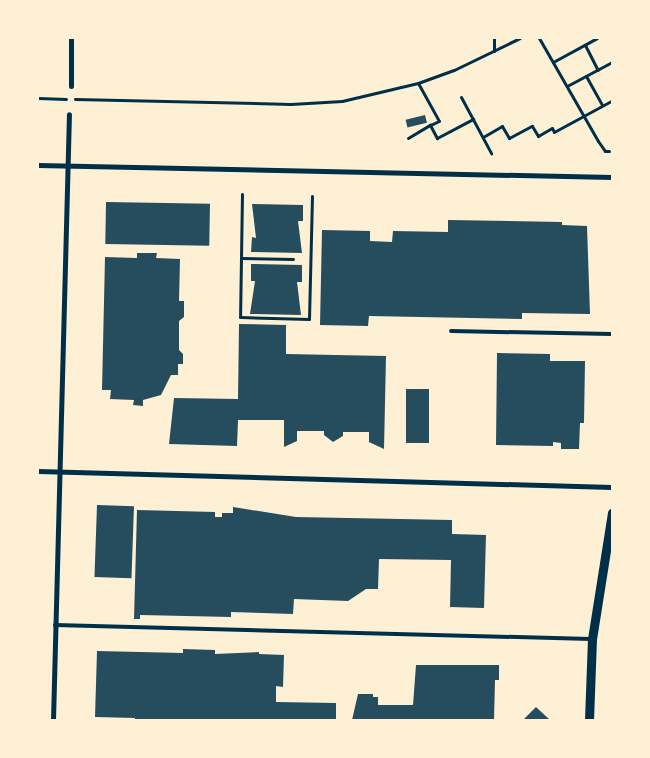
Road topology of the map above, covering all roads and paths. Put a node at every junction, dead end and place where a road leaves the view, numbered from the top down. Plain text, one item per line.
1 (71, 38) edge
2 (494, 38) edge
3 (520, 38) edge
4 (539, 38) edge
5 (597, 38) edge
6 (585, 45) junction
7 (494, 52) junction
8 (553, 62) junction
9 (612, 62) edge
10 (598, 70) junction
11 (586, 76) junction
12 (418, 83) junction
13 (70, 86) dead end
14 (567, 86) junction
15 (461, 97) dead end
16 (38, 98) edge
17 (611, 101) dead end
18 (602, 105) junction
19 (69, 114) dead end
20 (584, 116) junction
21 (472, 119) junction
22 (430, 126) junction
23 (482, 137) junction
24 (408, 138) dead end
25 (610, 151) dead end
26 (491, 153) dead end
27 (38, 165) edge
28 (68, 166) junction
29 (612, 177) edge
30 (242, 194) dead end
31 (312, 196) dead end
32 (241, 258) junction
33 (293, 259) dead end
34 (451, 331) dead end
35 (612, 334) edge
36 (38, 471) edge
37 (60, 472) junction
38 (612, 487) edge
39 (612, 512) edge
40 (56, 625) junction
41 (592, 639) junction
42 (53, 720) edge
43 (588, 720) edge

1 - 13 street
2 - 7 path
3 - 7 path
4 - 8 path
5 - 6 path
6 - 8 path
6 - 10 path
7 - 12 path
8 - 14 path
9 - 10 path
10 - 11 path
11 - 14 path
11 - 18 path
12 - 16 path
12 - 22 path
14 - 20 path
15 - 21 path
17 - 18 path
18 - 20 path
19 - 28 street
20 - 23 path
20 - 25 path
21 - 22 path
21 - 23 path
22 - 24 path
23 - 26 path
27 - 28 street
28 - 29 street
28 - 37 street
30 - 32 path
31 - 32 path
32 - 33 path
34 - 35 lane
36 - 37 street
37 - 38 street
37 - 40 street
39 - 41 street
40 - 41 lane
40 - 42 street
41 - 43 street

